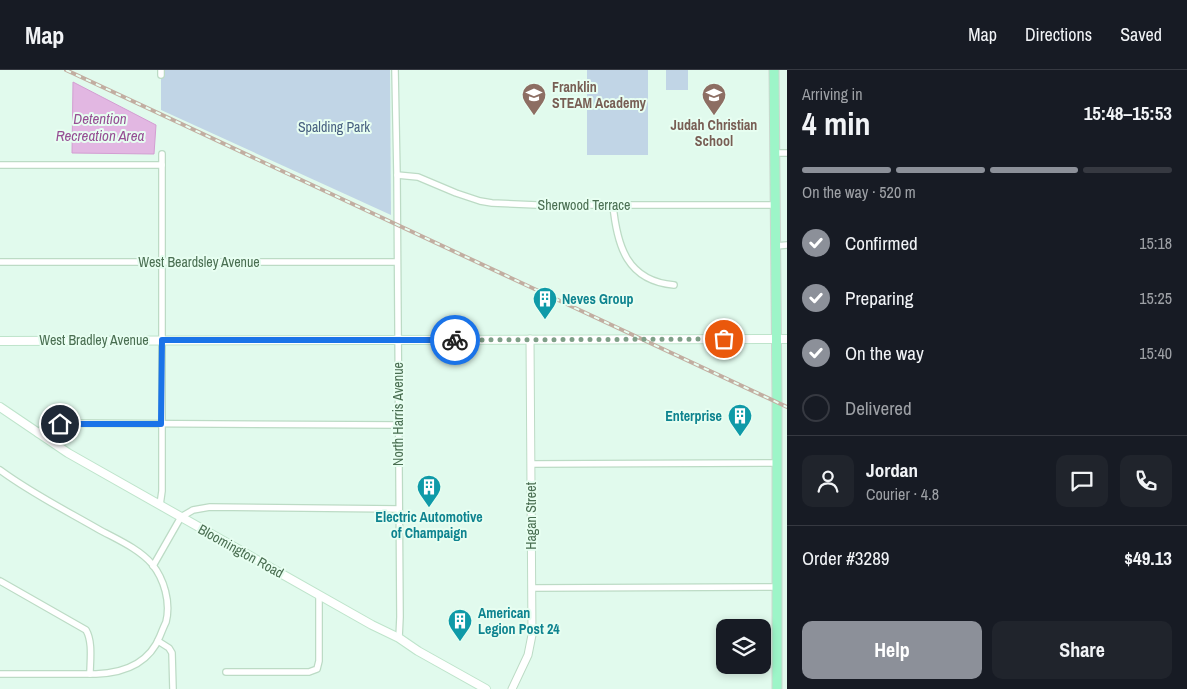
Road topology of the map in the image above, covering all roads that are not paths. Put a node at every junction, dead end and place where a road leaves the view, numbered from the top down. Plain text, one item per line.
1 (395, 70) edge
2 (774, 70) edge
3 (775, 153) junction
4 (162, 154) dead end
5 (787, 154) edge
6 (0, 165) edge
7 (162, 165) junction
8 (397, 175) junction
9 (613, 205) junction
10 (776, 205) junction
11 (787, 245) edge
12 (776, 246) junction
13 (0, 262) edge
14 (162, 262) junction
15 (397, 262) junction
16 (674, 285) dead end
17 (530, 339) junction
18 (777, 339) junction
19 (787, 339) edge
20 (162, 340) junction
21 (398, 340) junction
22 (0, 341) edge
23 (0, 407) edge
24 (161, 424) junction
25 (398, 425) junction
26 (38, 434) junction
27 (777, 463) junction
28 (531, 464) junction
29 (0, 470) edge
30 (160, 505) junction
31 (399, 509) junction
32 (181, 517) junction
33 (153, 566) junction
34 (0, 581) edge
35 (777, 587) junction
36 (532, 588) junction
37 (319, 595) junction
38 (399, 638) junction
39 (158, 641) junction
40 (226, 672) dead end
41 (0, 674) edge
42 (90, 674) junction
43 (173, 689) edge
44 (486, 689) edge
45 (512, 689) edge
46 (777, 689) edge

1 - 8 street, North Harris Avenue
2 - 3 main road
3 - 5 street
3 - 10 main road
4 - 7 street
6 - 7 street
7 - 14 street
8 - 9 street, Sherwood Terrace
8 - 15 street, North Harris Avenue
9 - 10 street, Sherwood Terrace
9 - 16 street
10 - 12 main road
11 - 12 street
12 - 18 main road
13 - 14 street, West Beardsley Avenue
14 - 15 street, West Beardsley Avenue
14 - 20 street
15 - 21 street, North Harris Avenue
17 - 18 main road, West Bradley Avenue
17 - 21 main road, West Bradley Avenue
17 - 28 street, Hagan Street
18 - 19 main road, West Bradley Avenue
18 - 27 main road
20 - 21 main road, West Bradley Avenue
20 - 22 main road, West Bradley Avenue
20 - 24 street
21 - 25 street, North Harris Avenue
23 - 26 main road, Bloomington Road
24 - 25 street
24 - 26 street
24 - 30 street
25 - 31 street, North Harris Avenue
26 - 30 main road, Bloomington Road
27 - 28 street
27 - 35 main road
28 - 36 street, Hagan Street
29 - 33 street
30 - 32 main road, Bloomington Road
31 - 32 street
31 - 38 street, North Harris Avenue
32 - 33 street
32 - 37 main road, Bloomington Road
33 - 39 street
34 - 42 street
35 - 36 street
35 - 46 main road
36 - 45 street, Hagan Street
37 - 38 main road, Bloomington Road
37 - 40 street
38 - 44 main road, Bloomington Road
39 - 42 street
39 - 43 street
41 - 42 street

